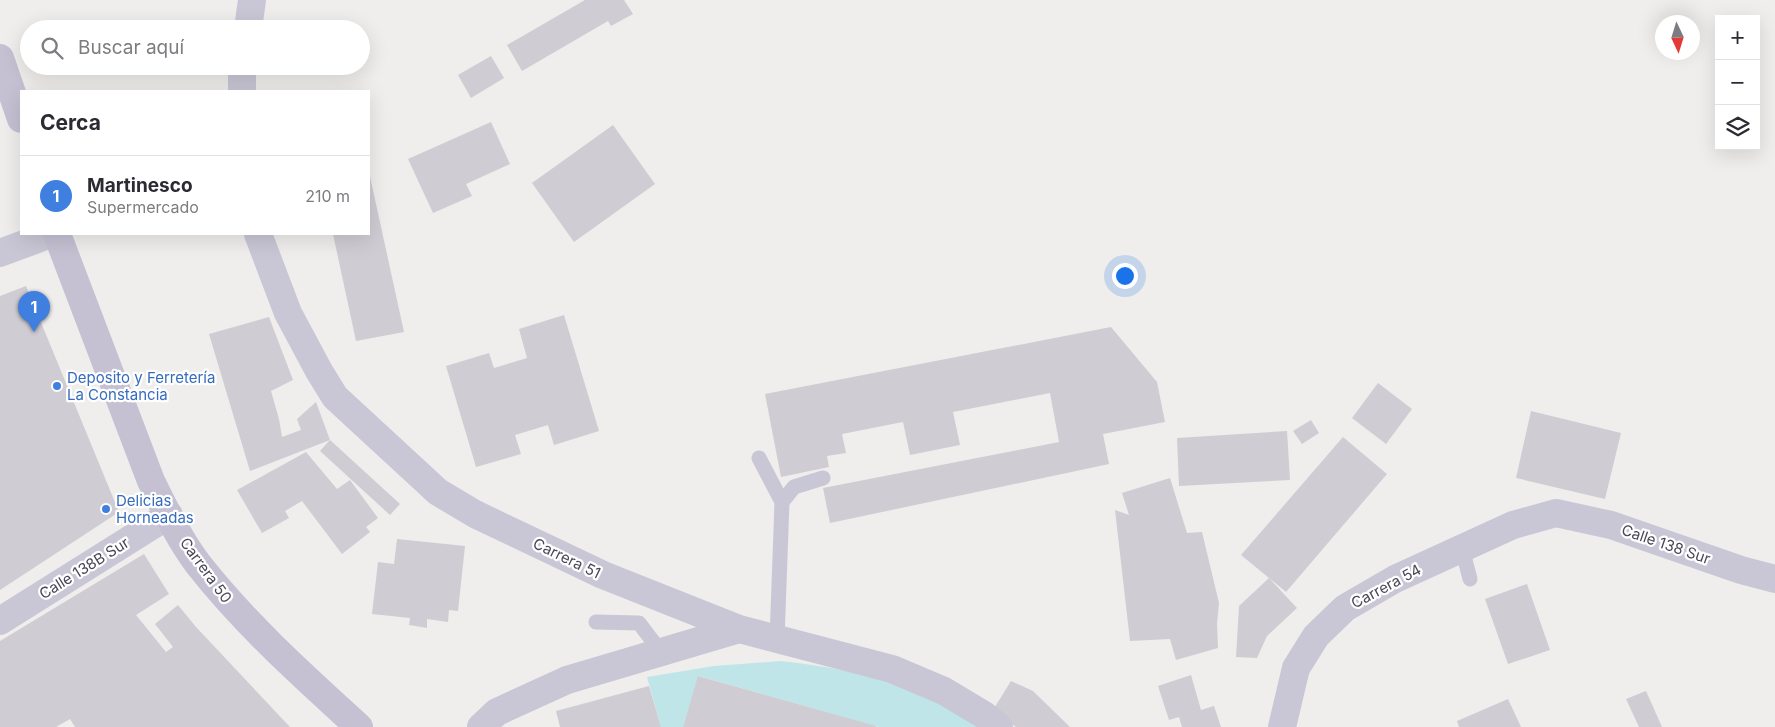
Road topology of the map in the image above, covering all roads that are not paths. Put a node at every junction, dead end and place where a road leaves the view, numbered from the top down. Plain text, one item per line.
1 (252, 0) edge
2 (249, 20) edge
3 (0, 58) edge
4 (242, 75) edge
5 (242, 90) edge
6 (20, 116) edge
7 (48, 235) edge
8 (57, 235) edge
9 (258, 235) edge
10 (0, 253) edge
11 (760, 458) dead end
12 (823, 478) dead end
13 (782, 502) junction
14 (1556, 513) joint
15 (169, 515) junction
16 (1462, 548) junction
17 (1470, 579) dead end
18 (1775, 579) edge
19 (0, 621) edge
20 (596, 622) dead end
21 (738, 629) junction
22 (778, 640) junction
23 (661, 652) junction
24 (359, 727) edge
25 (481, 727) edge
26 (999, 727) edge
27 (1282, 727) edge

1 - 2 street
3 - 6 main road
4 - 5 street
7 - 10 street
8 - 15 main road, Carrera 50
9 - 21 street, Carrera 51
11 - 13 lane
12 - 13 lane
13 - 22 lane
14 - 16 street, Carrera 54
14 - 18 street, Calle 138 Sur
15 - 19 street, Calle 138B Sur
15 - 24 main road, Carrera 50
16 - 17 lane
16 - 27 street, Carrera 54
20 - 23 lane
21 - 22 street, Carrera 51
21 - 23 street
22 - 26 street, Carrera 51
23 - 25 street

